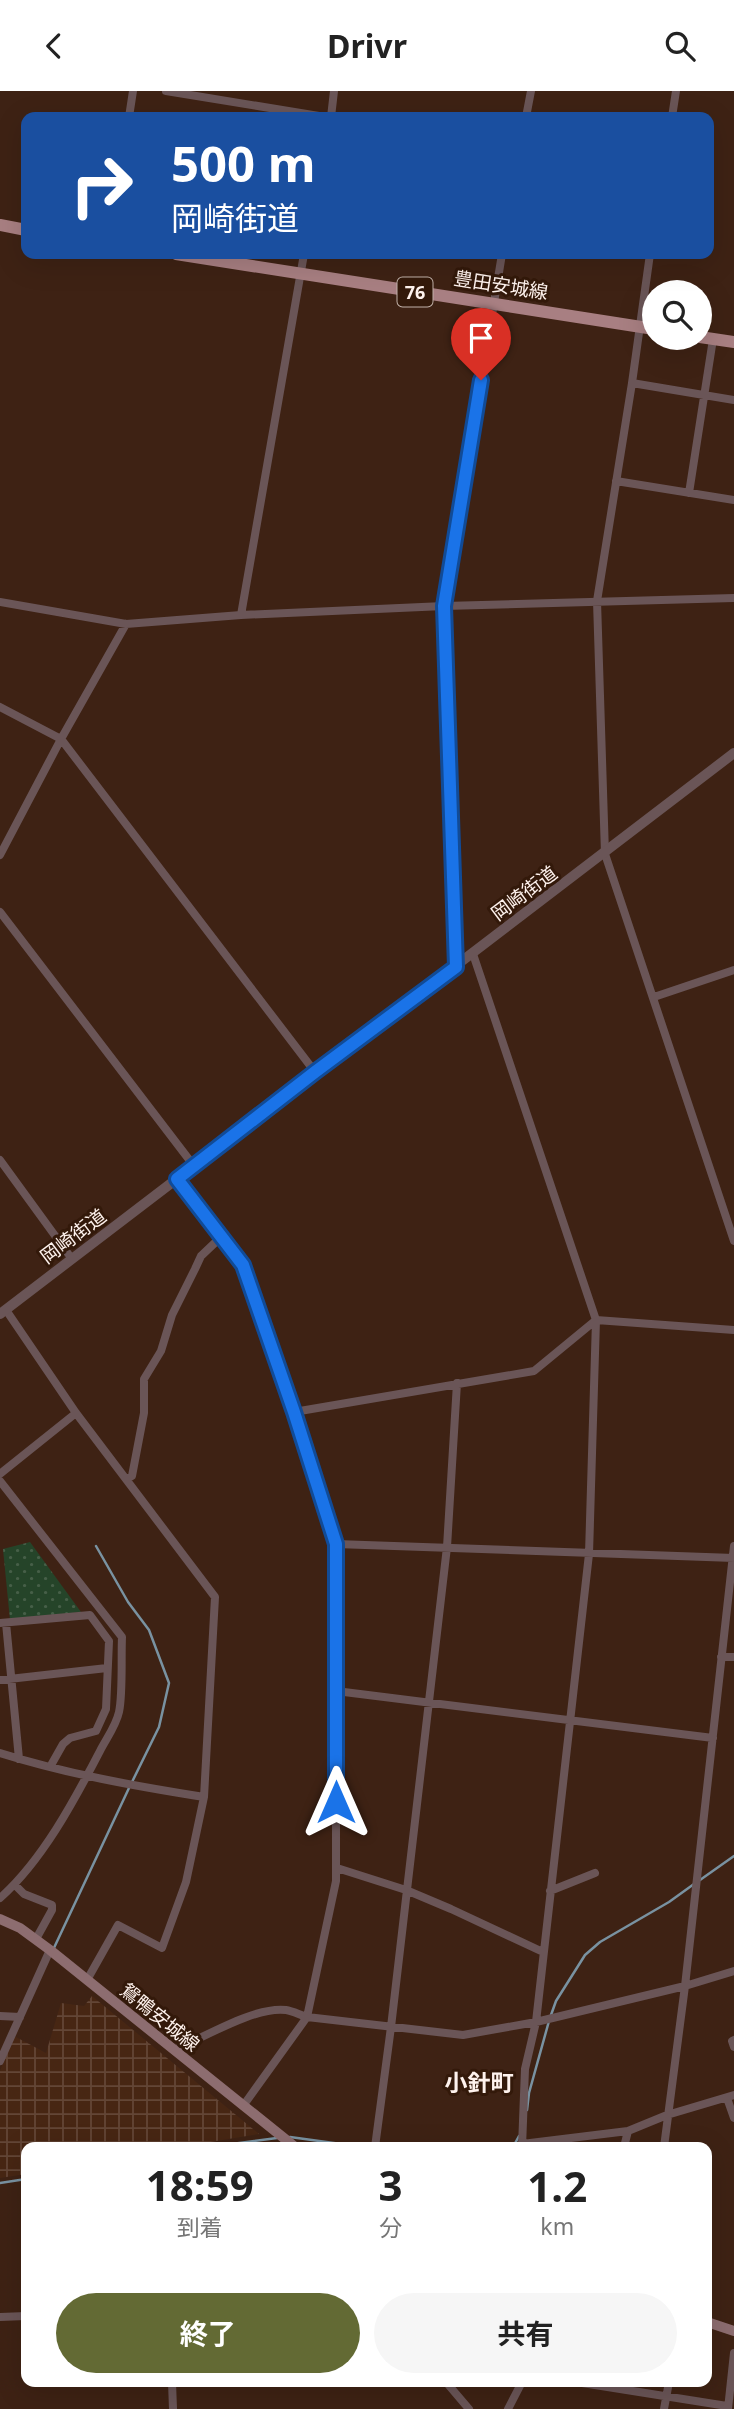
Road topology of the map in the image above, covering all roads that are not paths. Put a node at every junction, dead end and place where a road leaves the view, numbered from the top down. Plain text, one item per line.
1 (133, 91) edge
2 (166, 91) edge
3 (334, 91) edge
4 (531, 91) edge
5 (676, 91) edge
6 (130, 112) edge
7 (294, 112) edge
8 (332, 112) edge
9 (527, 112) edge
10 (673, 112) edge
11 (0, 225) edge
12 (21, 229) edge
13 (207, 259) edge
14 (303, 259) edge
15 (501, 259) edge
16 (649, 259) edge
17 (300, 274) junction
18 (493, 303) junction
19 (639, 326) junction
20 (642, 327) edge
21 (713, 339) joint
22 (734, 342) edge
23 (632, 383) junction
24 (704, 395) junction
25 (734, 400) edge
26 (616, 481) junction
27 (689, 493) junction
28 (734, 500) edge
29 (734, 598) edge
30 (597, 601) junction
31 (0, 602) edge
32 (444, 606) junction
33 (241, 615) junction
34 (126, 624) junction
35 (0, 707) edge
36 (61, 739) junction
37 (734, 754) edge
38 (605, 854) junction
39 (0, 855) edge
40 (0, 912) edge
41 (473, 954) junction
42 (456, 967) junction
43 (734, 969) edge
44 (654, 997) junction
45 (315, 1072) junction
46 (0, 1160) edge
47 (194, 1166) junction
48 (177, 1179) junction
49 (221, 1237) junction
50 (734, 1241) edge
51 (72, 1259) junction
52 (3, 1312) edge
53 (596, 1320) junction
54 (734, 1330) edge
55 (457, 1383) junction
56 (294, 1412) junction
57 (76, 1413) junction
58 (0, 1473) edge
59 (126, 1479) junction
60 (0, 1481) edge
61 (336, 1544) junction
62 (734, 1546) edge
63 (447, 1547) junction
64 (589, 1554) junction
65 (733, 1558) edge
66 (3, 1623) edge
67 (721, 1657) junction
68 (734, 1657) edge
69 (107, 1668) junction
70 (11, 1678) junction
71 (0, 1680) edge
72 (336, 1691) junction
73 (428, 1704) junction
74 (569, 1720) junction
75 (713, 1738) junction
76 (0, 1753) edge
77 (19, 1759) junction
78 (50, 1767) junction
79 (87, 1776) junction
80 (204, 1797) junction
81 (337, 1868) junction
82 (595, 1873) dead end
83 (15, 1885) junction
84 (406, 1890) junction
85 (550, 1891) junction
86 (0, 1898) edge
87 (0, 1919) edge
88 (36, 1939) junction
89 (50, 1950) junction
90 (542, 1952) junction
91 (734, 1971) edge
92 (88, 1980) junction
93 (685, 1986) junction
94 (0, 2016) edge
95 (20, 2017) junction
96 (307, 2017) junction
97 (536, 2022) junction
98 (391, 2027) junction
99 (734, 2040) edge
100 (734, 2047) edge
101 (174, 2050) junction
102 (0, 2061) edge
103 (731, 2097) edge
104 (243, 2106) junction
105 (667, 2115) junction
106 (734, 2118) edge
107 (628, 2131) junction
108 (289, 2142) edge
109 (376, 2142) edge
110 (522, 2142) edge
111 (550, 2142) edge
112 (625, 2142) edge
113 (664, 2142) edge
114 (21, 2316) edge
115 (0, 2317) edge
116 (712, 2324) edge
117 (734, 2331) edge
118 (734, 2353) edge
119 (172, 2387) edge
120 (450, 2387) edge
121 (519, 2387) edge
122 (629, 2387) edge
123 (668, 2387) edge
124 (667, 2397) junction
125 (727, 2407) edge
126 (173, 2409) edge
127 (469, 2409) edge
128 (508, 2409) edge
129 (664, 2409) edge

1 - 6 street
2 - 7 street
3 - 8 street
4 - 9 street
5 - 10 street
11 - 12 main road
13 - 17 main road, 豊田安城線 / 76
14 - 17 street
15 - 18 street
16 - 19 street
17 - 18 main road, 豊田安城線 / 76
17 - 33 street
18 - 19 main road, 豊田安城線 / 76
18 - 32 street
19 - 20 main road, 豊田安城線 / 76
19 - 23 street
21 - 22 main road
21 - 24 street
23 - 24 street
23 - 26 street
24 - 25 street
24 - 27 street
26 - 27 street
26 - 30 street
27 - 28 street
29 - 30 street
30 - 32 street
30 - 38 street
31 - 34 street
32 - 33 street
32 - 42 street
33 - 34 street
34 - 36 street
35 - 36 street
36 - 39 street
36 - 45 street
37 - 38 street, 岡崎街道
38 - 41 street, 岡崎街道
38 - 44 street
40 - 47 street
41 - 42 street, 岡崎街道
41 - 53 street
42 - 45 street, 岡崎街道
43 - 44 street
44 - 50 street
45 - 47 street, 岡崎街道
46 - 51 street
47 - 48 street, 岡崎街道
48 - 49 street
48 - 51 street, 岡崎街道
49 - 56 street
49 - 59 street
51 - 52 street, 岡崎街道
52 - 57 street
53 - 54 street
53 - 55 street
53 - 64 street
55 - 56 street
55 - 63 street
56 - 61 street
57 - 58 street
57 - 59 street
59 - 80 street
60 - 79 street
61 - 63 street
61 - 72 street
62 - 65 street
63 - 64 street
63 - 73 street
64 - 65 street
64 - 74 street
65 - 67 street
66 - 69 street
66 - 70 street
67 - 68 street
67 - 75 street
69 - 70 street
69 - 78 street
70 - 71 street
70 - 77 street
72 - 73 street
72 - 81 street
73 - 74 street
73 - 84 street
74 - 75 street
74 - 85 street
75 - 93 street
76 - 77 street
77 - 78 street
78 - 79 street
79 - 80 street
79 - 83 street
80 - 92 street
81 - 84 street
81 - 96 street
82 - 85 street
83 - 86 street
83 - 88 street
84 - 90 street
84 - 98 street
85 - 90 street
87 - 88 main road, 鴛鴨安城線
88 - 89 main road, 鴛鴨安城線
89 - 92 main road, 鴛鴨安城線
89 - 95 street
90 - 97 street
91 - 93 street
92 - 101 main road, 鴛鴨安城線
93 - 97 street
93 - 105 street
94 - 95 street
95 - 102 street
96 - 98 street
96 - 101 street
96 - 104 street
97 - 98 street
97 - 110 street
98 - 109 street
99 - 100 street
101 - 104 main road, 鴛鴨安城線
103 - 105 street
103 - 106 street
104 - 108 main road, 鴛鴨安城線
105 - 107 street
105 - 113 street
107 - 111 street
107 - 112 street
114 - 115 street
116 - 117 main road
118 - 125 street
119 - 126 street
120 - 127 street
121 - 128 street
122 - 124 street
123 - 124 street
124 - 125 street
124 - 129 street

